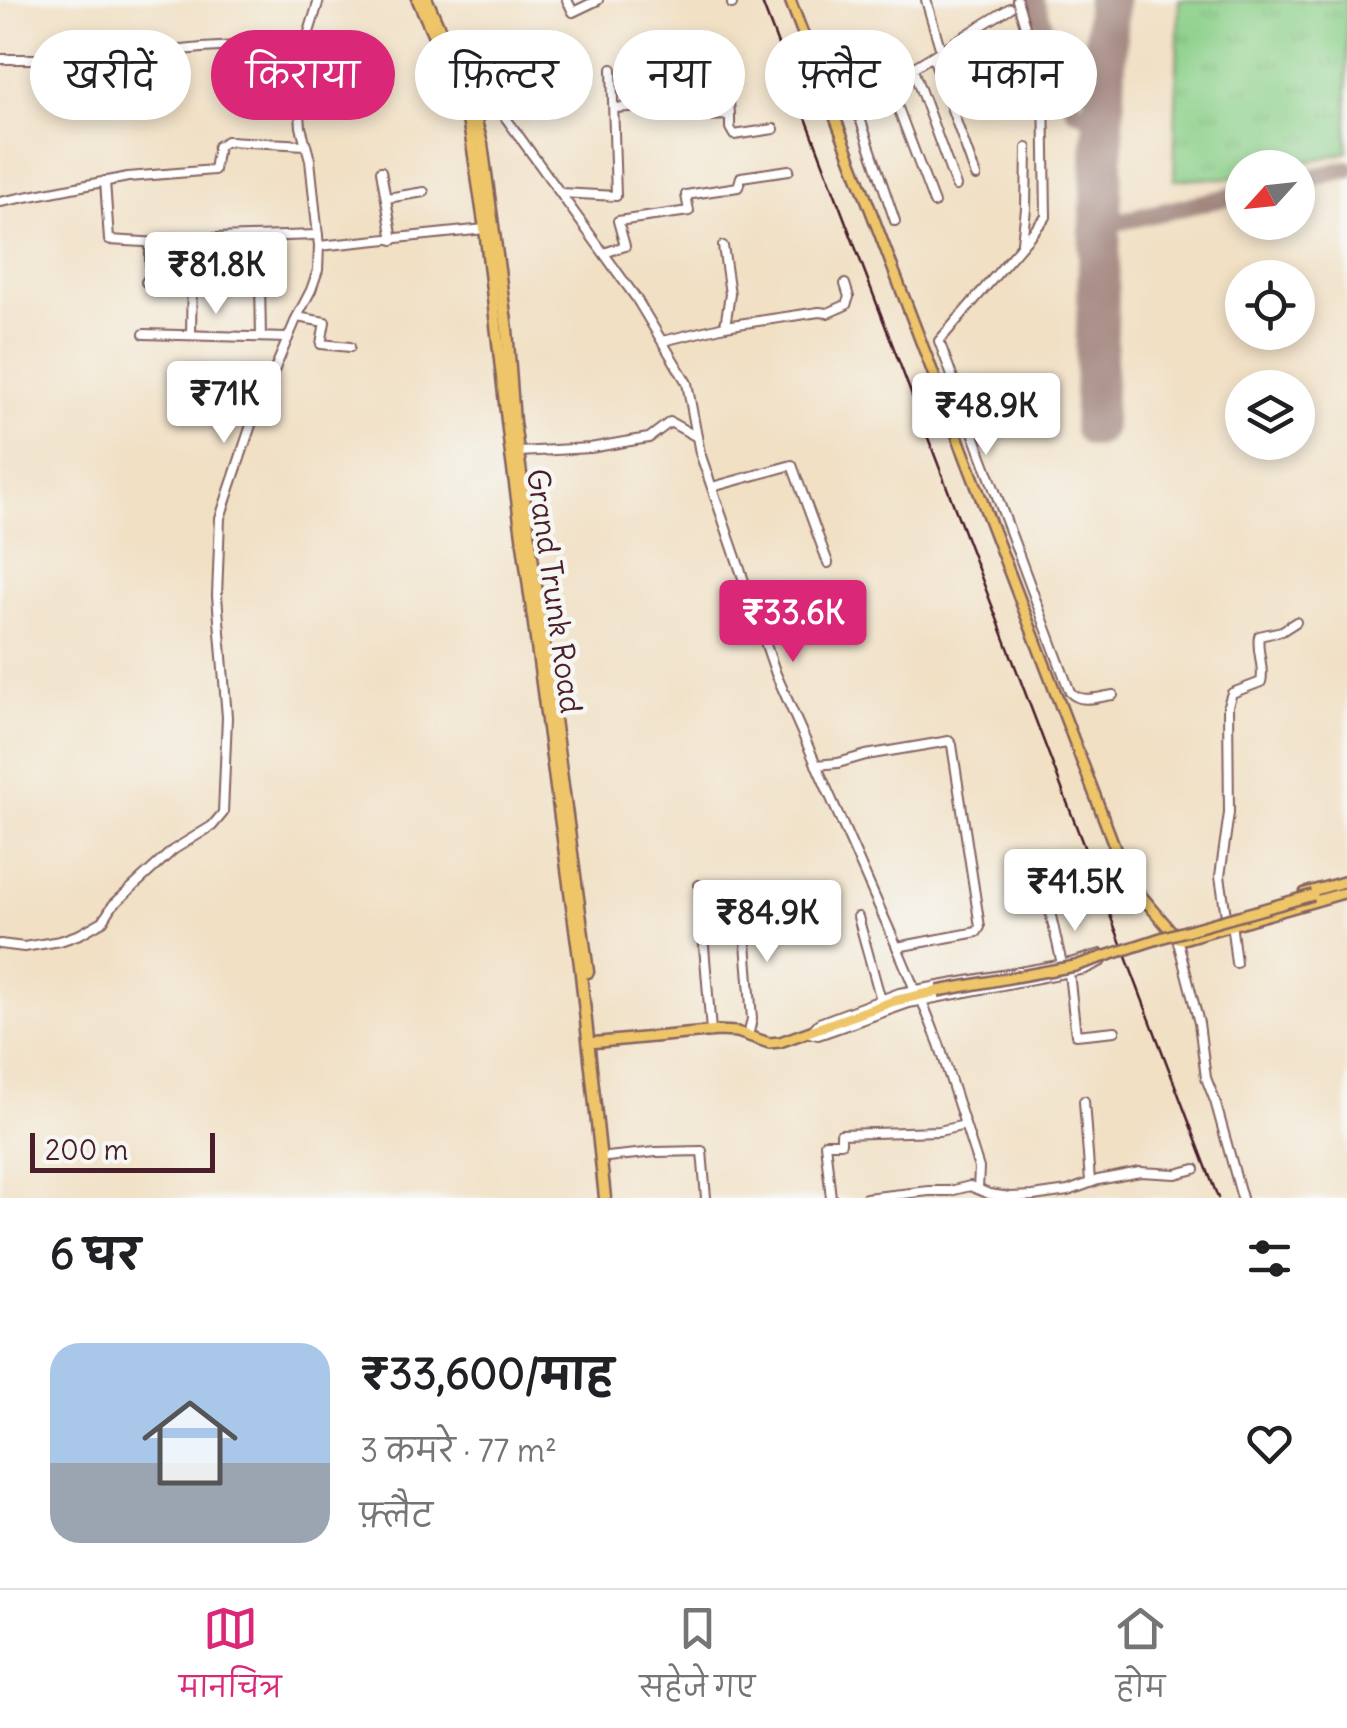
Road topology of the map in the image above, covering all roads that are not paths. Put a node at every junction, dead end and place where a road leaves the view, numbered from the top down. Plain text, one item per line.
1 (319, 0) edge
2 (418, 0) edge
3 (427, 0) edge
4 (567, 0) edge
5 (598, 0) edge
6 (790, 0) edge
7 (926, 0) edge
8 (1014, 4) edge
9 (310, 30) edge
10 (440, 30) edge
11 (801, 30) edge
12 (974, 30) edge
13 (935, 44) edge
14 (211, 47) edge
15 (0, 58) edge
16 (612, 69) dead end
17 (915, 75) edge
18 (613, 88) edge
19 (301, 120) edge
20 (475, 120) edge
21 (507, 120) edge
22 (614, 120) edge
23 (730, 120) edge
24 (835, 120) edge
25 (861, 120) edge
26 (903, 120) edge
27 (958, 120) edge
28 (774, 129) dead end
29 (306, 145) junction
30 (1027, 148) dead end
31 (789, 170) dead end
32 (381, 171) dead end
33 (976, 176) dead end
34 (105, 181) junction
35 (956, 186) dead end
36 (424, 192) dead end
37 (560, 193) junction
38 (387, 198) junction
39 (0, 202) edge
40 (934, 203) dead end
41 (895, 221) dead end
42 (486, 229) junction
43 (318, 236) junction
44 (188, 240) junction
45 (393, 240) junction
46 (150, 242) junction
47 (320, 246) junction
48 (723, 246) dead end
49 (1018, 250) junction
50 (604, 253) junction
51 (146, 282) dead end
52 (260, 283) dead end
53 (845, 284) dead end
54 (297, 316) junction
55 (725, 326) junction
56 (144, 334) dead end
57 (190, 335) junction
58 (261, 337) junction
59 (288, 338) junction
60 (663, 341) junction
61 (350, 346) dead end
62 (697, 437) junction
63 (518, 452) junction
64 (712, 487) junction
65 (828, 563) dead end
66 (1296, 622) dead end
67 (1113, 695) dead end
68 (816, 765) junction
69 (700, 885) dead end
70 (1347, 886) edge
71 (742, 892) dead end
72 (1048, 903) dead end
73 (858, 917) dead end
74 (1228, 921) junction
75 (1167, 928) junction
76 (1176, 938) junction
77 (0, 944) edge
78 (897, 946) junction
79 (1236, 963) dead end
80 (1065, 970) junction
81 (915, 990) junction
82 (881, 1000) junction
83 (922, 1001) junction
84 (1116, 1030) dead end
85 (711, 1032) junction
86 (810, 1033) junction
87 (748, 1036) junction
88 (593, 1043) junction
89 (1084, 1101) dead end
90 (965, 1124) junction
91 (607, 1157) junction
92 (1194, 1169) dead end
93 (1090, 1182) junction
94 (978, 1190) junction
95 (1073, 1193) edge
96 (607, 1198) edge
97 (706, 1198) edge
98 (831, 1198) edge
99 (866, 1198) edge
100 (1242, 1198) edge

1 - 9 street
2 - 42 highway, Grand Trunk Road
3 - 10 highway, Grand Trunk Road
4 - 5 street
6 - 11 main road
7 - 13 street
8 - 12 street
8 - 49 street
14 - 15 street
16 - 18 street
17 - 35 street
19 - 29 street
20 - 63 highway, Grand Trunk Road
21 - 37 street
22 - 37 street
23 - 28 street
24 - 75 main road
25 - 41 street
26 - 40 street
27 - 33 street
29 - 34 street
29 - 43 street
30 - 49 street
31 - 50 street
32 - 38 street
34 - 39 street
34 - 46 street
36 - 38 street
37 - 50 street
38 - 45 street
42 - 45 street
42 - 88 highway, Grand Trunk Road
43 - 44 street
43 - 47 street
44 - 46 street
44 - 57 street
45 - 47 street
46 - 51 street
47 - 54 street
48 - 55 street
49 - 67 street
50 - 60 street
52 - 58 street
53 - 55 street
54 - 59 street
54 - 61 street
55 - 60 street
56 - 57 street
57 - 58 street
58 - 59 street
59 - 77 street
60 - 62 street
62 - 63 street
62 - 64 street
63 - 88 highway, Grand Trunk Road
64 - 65 street
64 - 68 street
66 - 74 street
68 - 78 street
68 - 78 street
69 - 85 street
70 - 74 main road
70 - 86 main road, bridge
71 - 87 street
72 - 80 street
73 - 82 street
74 - 75 main road
74 - 76 main road
74 - 79 street
75 - 76 main road
76 - 100 street
78 - 81 street
80 - 81 street
80 - 83 street
80 - 84 street
81 - 82 street
82 - 86 street
83 - 86 street
83 - 90 street
85 - 87 main road
85 - 88 main road
86 - 87 main road
88 - 91 highway, Grand Trunk Road
88 - 96 highway, Grand Trunk Road
89 - 93 street
90 - 94 street
90 - 98 street
91 - 96 highway, Grand Trunk Road
91 - 97 street
92 - 93 street
93 - 95 street
94 - 95 street
94 - 99 street

